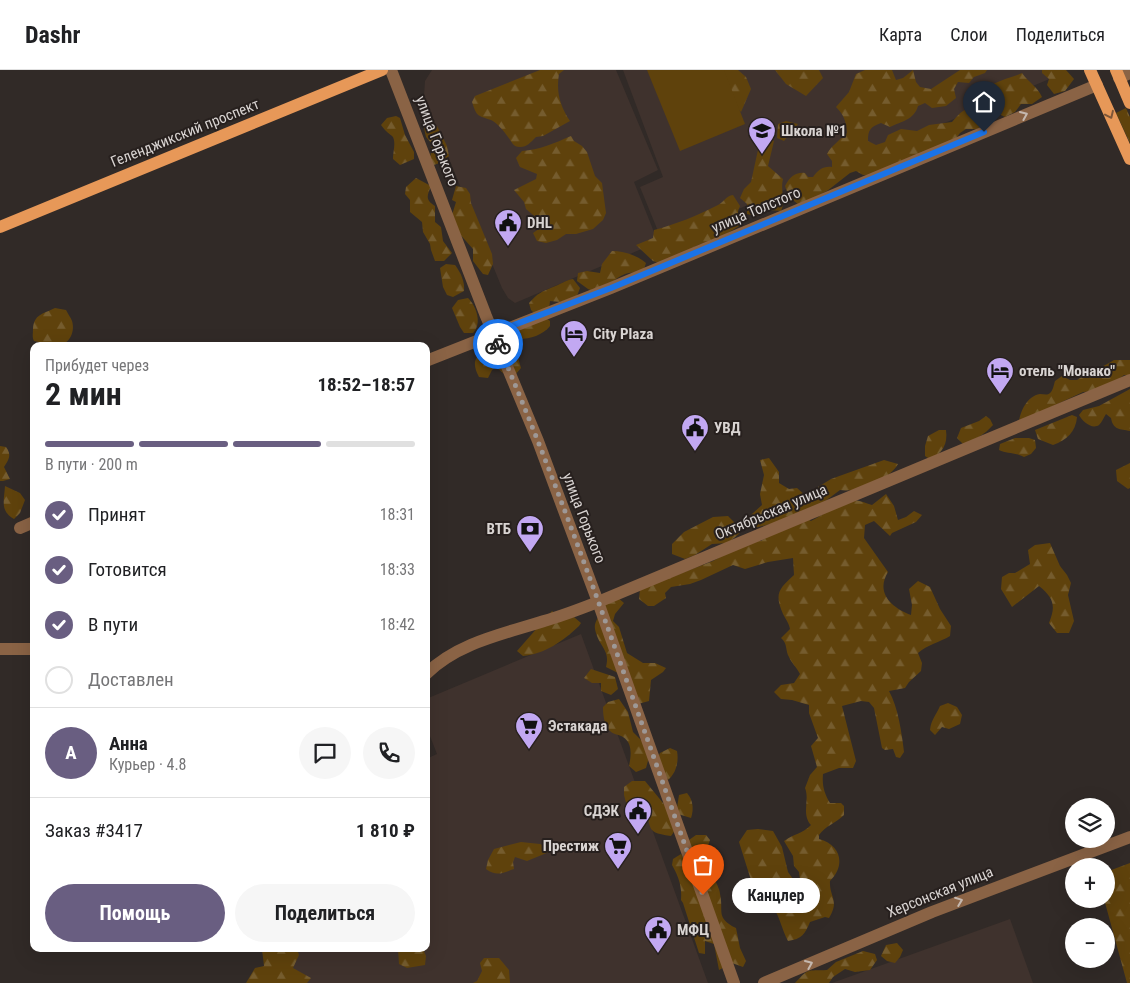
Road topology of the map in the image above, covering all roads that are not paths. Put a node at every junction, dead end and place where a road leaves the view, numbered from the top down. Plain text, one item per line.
1 (382, 70) edge
2 (391, 70) edge
3 (1090, 70) edge
4 (1122, 74) edge
5 (1097, 85) junction
6 (1130, 103) edge
7 (1130, 159) edge
8 (0, 227) edge
9 (493, 333) junction
10 (430, 359) edge
11 (1130, 380) edge
12 (30, 524) edge
13 (20, 528) dead end
14 (598, 602) junction
15 (0, 649) edge
16 (30, 649) edge
17 (430, 670) edge
18 (1130, 837) edge
19 (734, 983) edge
20 (764, 983) edge

1 - 8 main road, Геленджикский проспект
2 - 9 street, улица Горького
3 - 5 main road
4 - 6 main road
5 -> 7 main road
9 -> 5 street, улица Толстого
9 - 10 street, улица Толстого
9 - 14 street, улица Горького
11 - 14 street, Октябрьская улица
12 - 13 street
14 - 17 street, Октябрьская улица
14 - 19 street, улица Горького
15 - 16 street
20 -> 18 street, Херсонская улица

